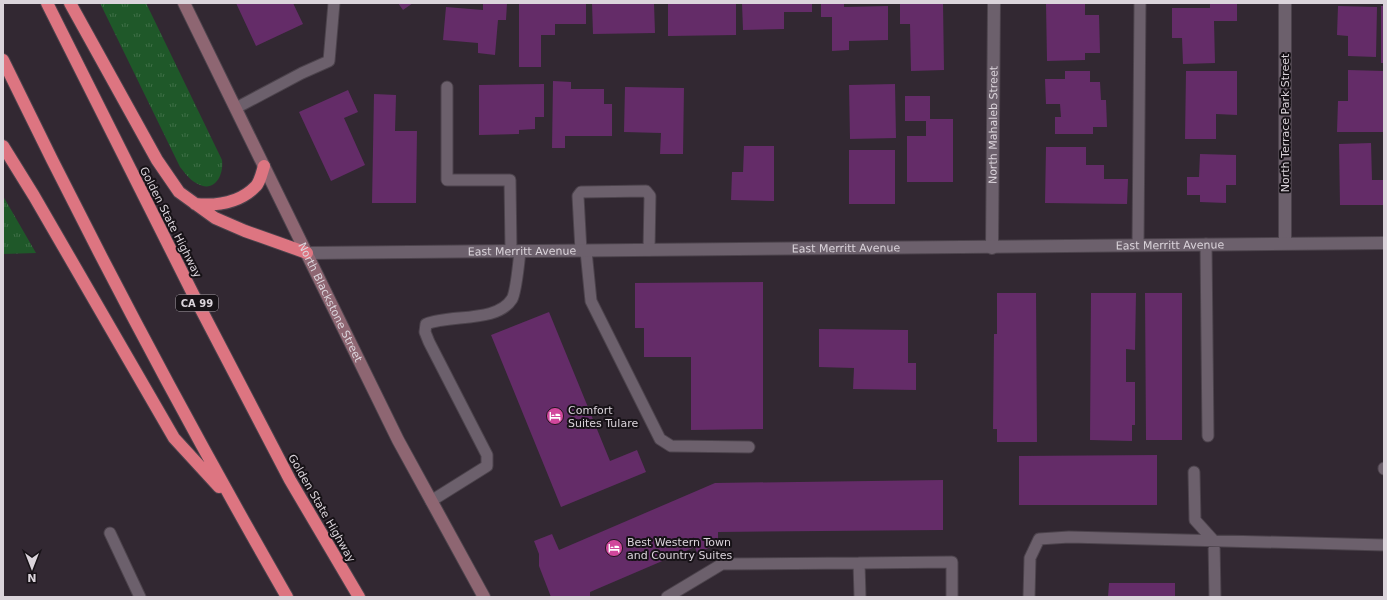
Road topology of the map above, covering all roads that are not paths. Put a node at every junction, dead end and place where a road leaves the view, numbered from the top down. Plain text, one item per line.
1 (47, 3) edge
2 (70, 3) edge
3 (184, 3) edge
4 (334, 3) edge
5 (994, 3) edge
6 (1140, 3) edge
7 (1285, 3) edge
8 (3, 60) edge
9 (447, 87) dead end
10 (236, 108) junction
11 (3, 146) edge
12 (264, 166) junction
13 (194, 204) junction
14 (1285, 243) junction
15 (1384, 243) edge
16 (1206, 244) junction
17 (1138, 246) junction
18 (992, 248) junction
19 (649, 250) junction
20 (516, 251) junction
21 (583, 251) junction
22 (307, 253) junction
23 (1208, 436) dead end
24 (749, 447) dead end
25 (1194, 472) dead end
26 (431, 501) junction
27 (233, 503) junction
28 (110, 533) dead end
29 (1214, 542) junction
30 (1384, 545) edge
31 (859, 563) junction
32 (140, 597) edge
33 (287, 597) edge
34 (359, 597) edge
35 (484, 597) edge
36 (667, 597) edge
37 (860, 597) edge
38 (952, 597) edge
39 (1029, 597) edge
40 (1215, 597) edge

1 - 34 highway, Golden State Highway / CA 99
2 - 13 highway
3 - 10 main road, North Blackstone Street
4 - 10 lane
5 - 18 street, North Mahaleb Street
6 - 17 lane
7 - 14 street, North Terrace Park Street
8 - 27 highway
9 - 20 lane
10 - 12 main road, North Blackstone Street
11 - 27 highway
12 - 13 highway
12 - 22 main road, North Blackstone Street
13 - 22 highway
14 - 15 street, East Merritt Avenue
14 - 16 street, East Merritt Avenue
16 - 17 street, East Merritt Avenue
16 - 23 lane
17 - 18 street, East Merritt Avenue
18 - 19 street, East Merritt Avenue
19 - 21 street, East Merritt Avenue
19 - 21 lane
20 - 21 street, East Merritt Avenue
20 - 22 street, East Merritt Avenue
20 - 26 lane
21 - 24 lane
22 - 26 main road, North Blackstone Street
25 - 29 lane
26 - 35 main road, North Blackstone Street
27 - 33 highway
28 - 32 lane
29 - 30 lane
29 - 39 lane
29 - 40 lane
31 - 36 lane
31 - 37 lane
31 - 38 lane

